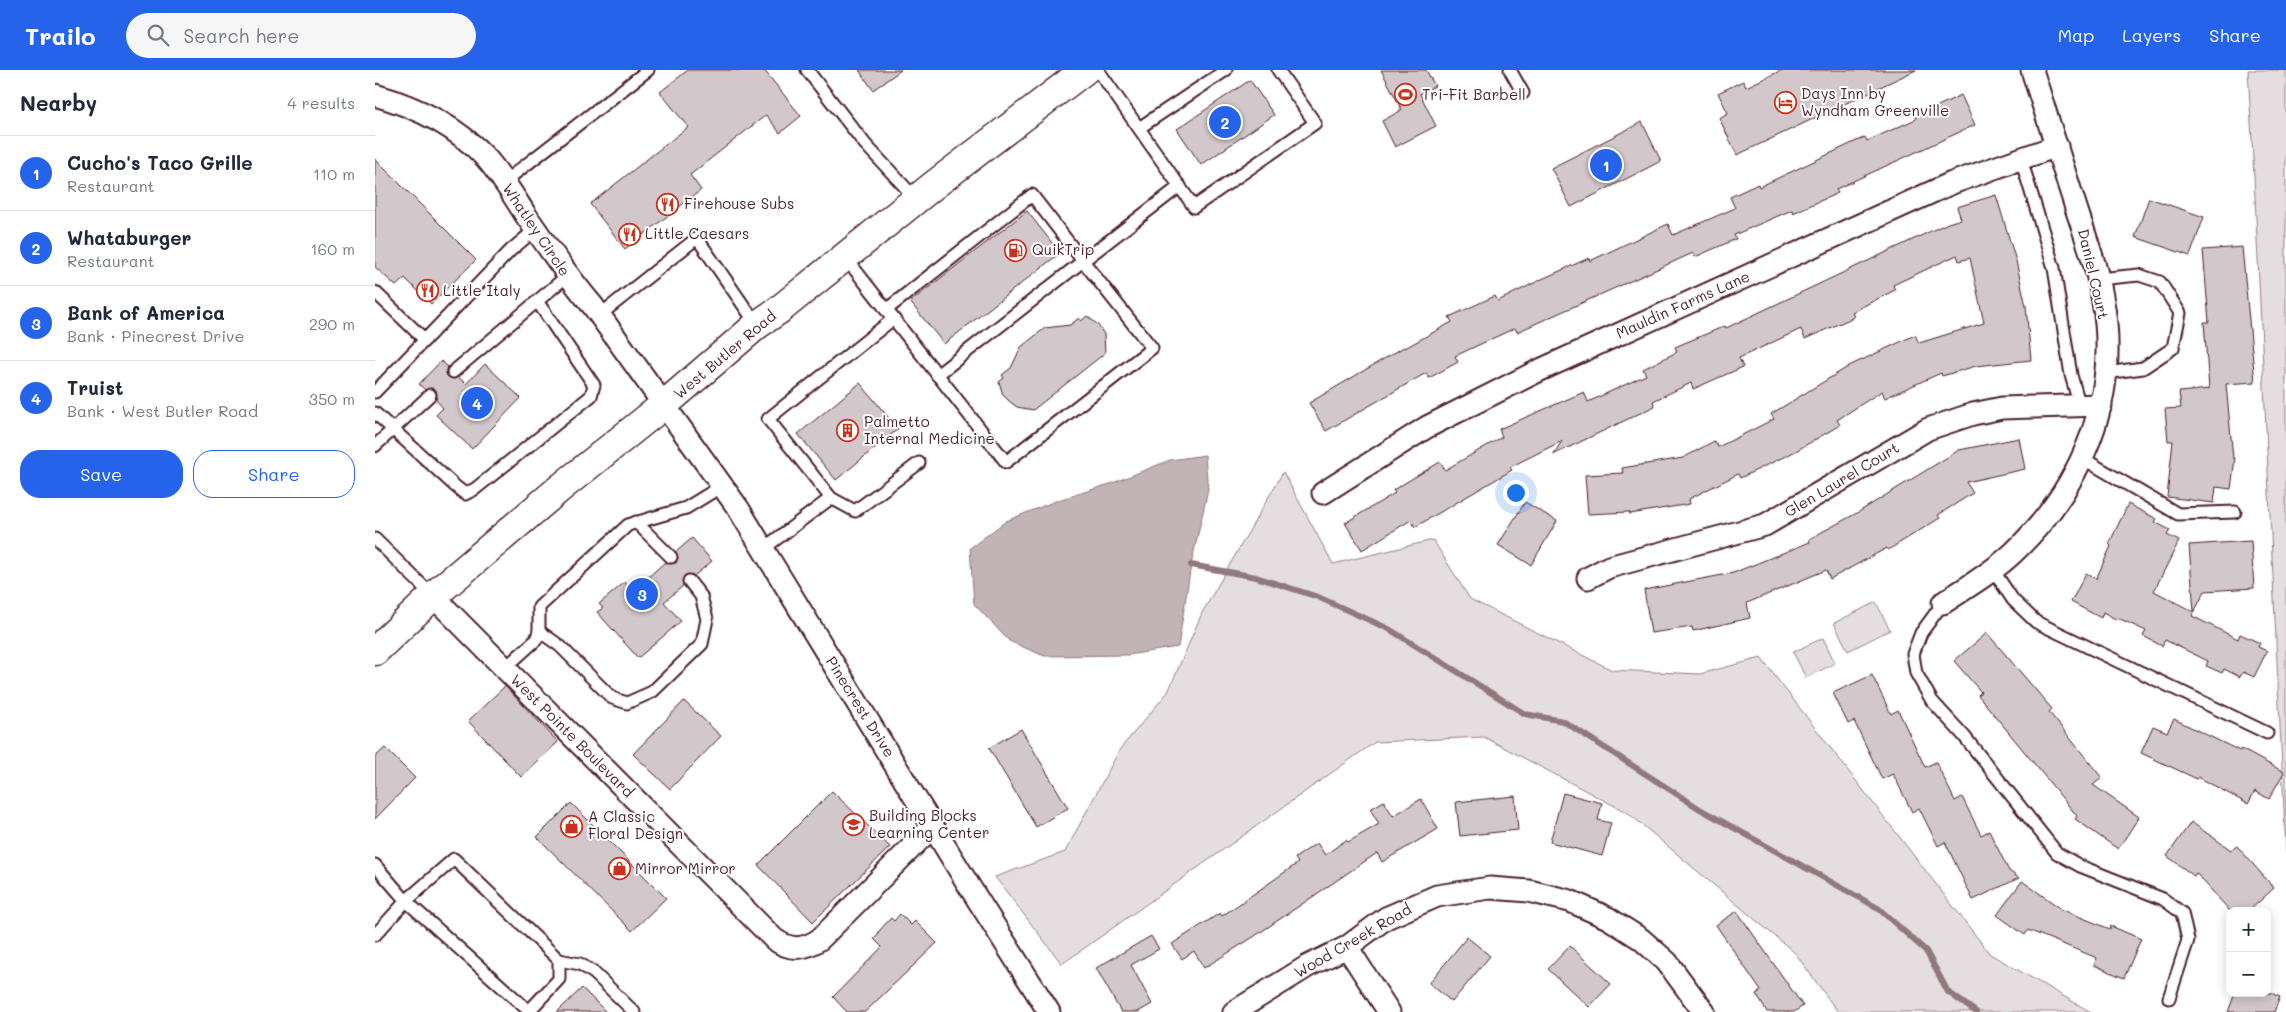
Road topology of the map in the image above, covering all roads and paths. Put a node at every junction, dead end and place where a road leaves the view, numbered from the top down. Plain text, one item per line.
1 (648, 70) edge
2 (807, 70) edge
3 (1085, 70) edge
4 (1098, 70) edge
5 (1227, 70) edge
6 (1278, 70) edge
7 (1510, 70) edge
8 (2033, 70) edge
9 (1523, 93) dead end
10 (375, 95) edge
11 (1139, 128) junction
12 (2057, 146) junction
13 (2021, 159) junction
14 (504, 182) junction
15 (1180, 186) junction
16 (916, 199) junction
17 (536, 229) junction
18 (845, 257) junction
19 (1083, 261) junction
20 (567, 276) junction
21 (2097, 278) junction
22 (375, 292) edge
23 (537, 301) junction
24 (890, 314) junction
25 (600, 315) junction
26 (757, 325) junction
27 (425, 340) junction
28 (453, 372) dead end
29 (2106, 373) junction
30 (937, 375) junction
31 (375, 392) edge
32 (430, 394) dead end
33 (665, 404) junction
34 (2090, 406) junction
35 (375, 413) edge
36 (392, 430) junction
37 (375, 446) edge
38 (2082, 458) junction
39 (919, 463) dead end
40 (722, 486) junction
41 (1323, 492) dead end
42 (831, 498) junction
43 (2235, 512) dead end
44 (636, 522) junction
45 (377, 544) edge
46 (763, 549) junction
47 (671, 557) dead end
48 (1993, 570) junction
49 (1588, 578) dead end
50 (689, 581) dead end
51 (433, 596) junction
52 (1943, 603) joint
53 (539, 630) junction
54 (375, 651) edge
55 (505, 668) junction
56 (2267, 733) dead end
57 (933, 826) junction
58 (375, 865) edge
59 (407, 901) junction
60 (375, 935) edge
61 (1347, 947) junction
62 (559, 960) junction
63 (2169, 998) dead end
64 (528, 1011) edge
65 (633, 1012) edge
66 (1049, 1012) edge
67 (1234, 1012) edge
68 (1389, 1012) edge
69 (1704, 1012) edge

1 - 14 lane
2 - 16 lane
3 - 16 main road, West Butler Road
4 - 11 lane
5 - 11 lane
6 - 15 lane
7 - 9 lane
8 - 12 street, Daniel Court
10 - 14 street, Whatley Circle
11 - 15 lane
12 - 13 street, Mauldin Farms Lane
12 - 21 street, Daniel Court
13 - 34 lane
13 - 41 street, Mauldin Farms Lane
14 - 17 street, Whatley Circle
15 - 19 lane
16 - 18 main road, West Butler Road
17 - 20 street, Whatley Circle
17 - 27 lane
18 - 24 lane
18 - 26 main road, West Butler Road
19 - 24 lane
19 - 30 lane
19 - 30 lane
20 - 23 lane
20 - 25 street, Whatley Circle
21 - 29 street, Daniel Court
21 - 29 lane
22 - 27 lane
23 - 28 lane
23 - 36 lane
24 - 30 lane
24 - 42 lane
25 - 26 lane
25 - 33 street, Whatley Circle
26 - 33 main road, West Butler Road
27 - 31 lane
29 - 34 street, Daniel Court
32 - 36 lane
33 - 40 street, Pinecrest Drive
33 - 51 main road, West Butler Road
34 - 38 street, Daniel Court
34 - 49 street, Glen Laurel Court
35 - 36 lane
36 - 37 lane
38 - 43 lane
38 - 48 street, Daniel Court
39 - 42 lane
40 - 44 lane
40 - 46 street, Pinecrest Drive
42 - 46 lane
44 - 47 lane
44 - 53 lane
45 - 51 lane
46 - 57 street, Pinecrest Drive
48 - 52 street, Daniel Court
48 - 56 lane
50 - 53 lane
51 - 54 main road, West Butler Road
51 - 55 street, West Pointe Boulevard
52 - 63 lane
53 - 55 lane
55 - 57 street, West Pointe Boulevard
57 - 66 street, Pinecrest Drive
58 - 59 lane
59 - 60 lane
59 - 62 lane
59 - 64 lane
61 - 67 street, Wood Creek Road
61 - 68 street
61 - 69 street, Wood Creek Road
62 - 64 lane
62 - 65 lane

